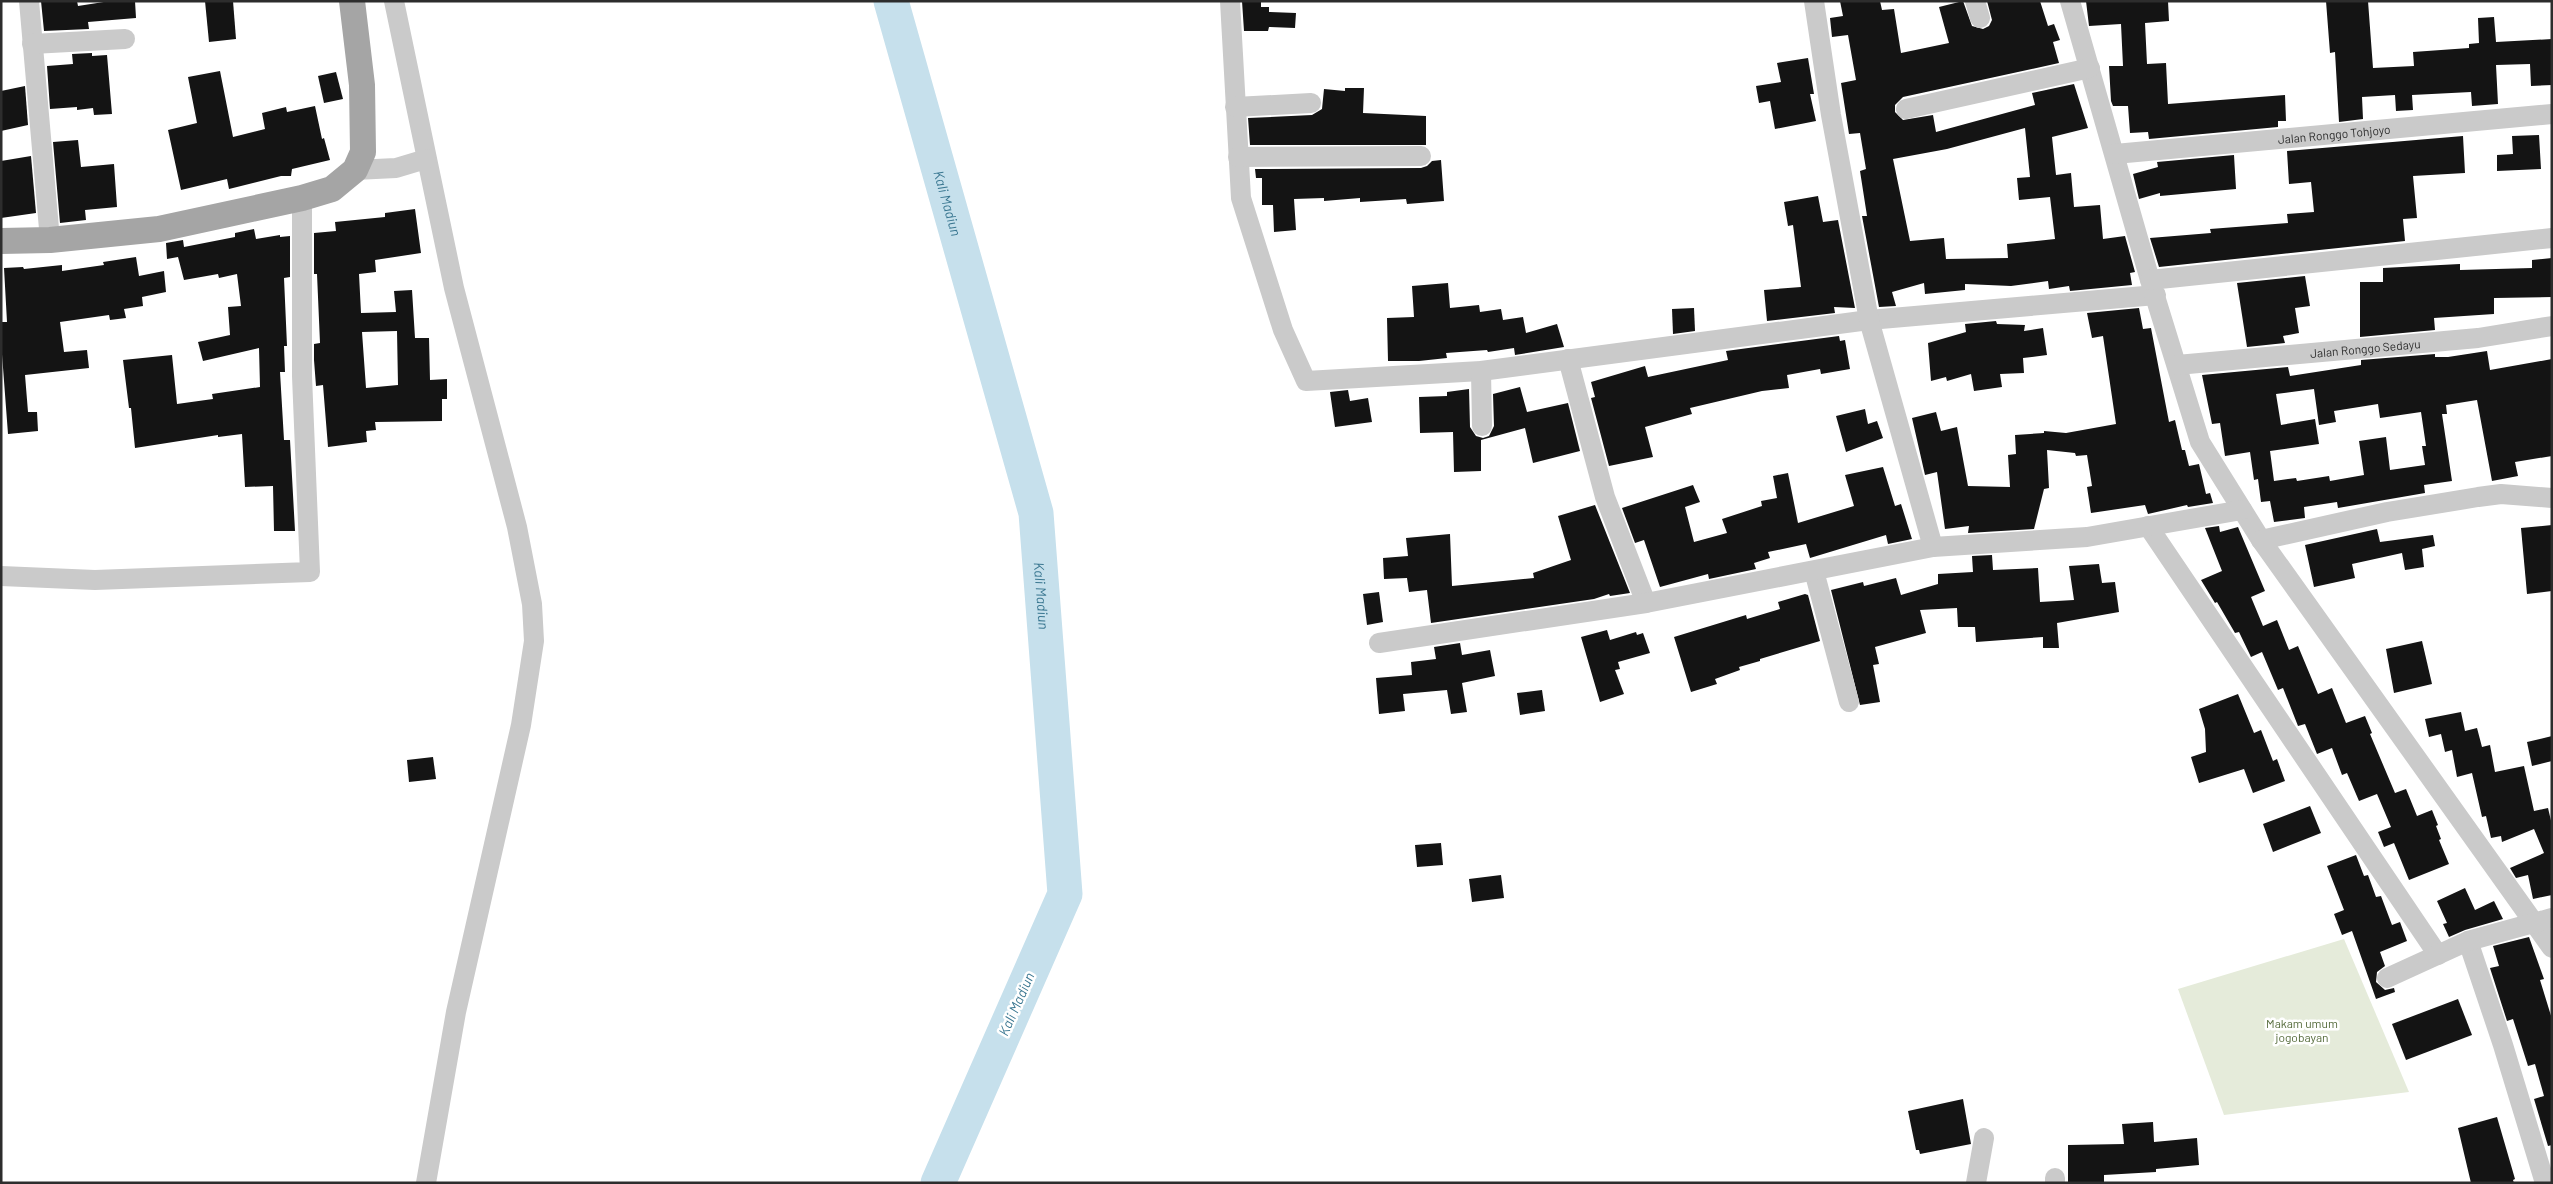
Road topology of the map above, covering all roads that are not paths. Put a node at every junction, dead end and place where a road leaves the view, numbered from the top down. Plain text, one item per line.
1 (29, 1) edge
2 (352, 1) edge
3 (394, 1) edge
4 (1230, 1) edge
5 (1814, 1) edge
6 (2070, 1) edge
7 (125, 39) dead end
8 (32, 44) junction
9 (2090, 68) junction
10 (1311, 103) dead end
11 (1236, 107) junction
12 (1906, 110) dead end
13 (2552, 114) edge
14 (2115, 154) junction
15 (1421, 156) dead end
16 (1238, 157) junction
17 (426, 158) junction
18 (355, 170) junction
19 (302, 198) junction
20 (2552, 238) edge
21 (50, 240) junction
22 (1, 241) edge
23 (2153, 287) junction
24 (1869, 320) junction
25 (2552, 326) edge
26 (1568, 358) junction
27 (2177, 365) junction
28 (1481, 372) junction
29 (1482, 426) dead end
30 (2552, 498) edge
31 (2242, 510) junction
32 (2148, 526) junction
33 (2261, 540) junction
34 (1933, 547) junction
35 (1814, 571) junction
36 (1, 576) edge
37 (1646, 604) junction
38 (1379, 643) dead end
39 (1849, 702) dead end
40 (2552, 918) edge
41 (2532, 923) junction
42 (2468, 941) junction
43 (2552, 948) edge
44 (2438, 955) junction
45 (2388, 978) dead end
46 (1984, 1138) dead end
47 (426, 1183) edge
48 (1976, 1183) edge
49 (2545, 1183) edge

1 - 8 street
2 - 18 main road
3 - 17 street
4 - 11 street
5 - 24 street
6 - 9 street
7 - 8 street
8 - 21 street
9 - 12 street
9 - 14 street
10 - 11 street
11 - 16 street
13 - 14 street, Jalan Ronggo Tohjoyo
14 - 23 street
15 - 16 street
16 - 28 street
17 - 18 street
17 - 47 street
18 - 19 main road
19 - 21 main road
19 - 36 street
20 - 23 street
21 - 22 main road
23 - 24 street
23 - 27 street
24 - 26 street
24 - 34 street
25 - 27 street, Jalan Ronggo Sedayu
26 - 28 street
26 - 37 street
27 - 31 street
28 - 29 street
30 - 33 street
31 - 32 street
31 - 33 street
32 - 34 street
32 - 44 street
33 - 41 street
34 - 35 street
35 - 37 street
35 - 39 street
37 - 38 street
40 - 41 street
41 - 42 street
41 - 43 street
42 - 44 street
42 - 49 street
44 - 45 street
46 - 48 street

